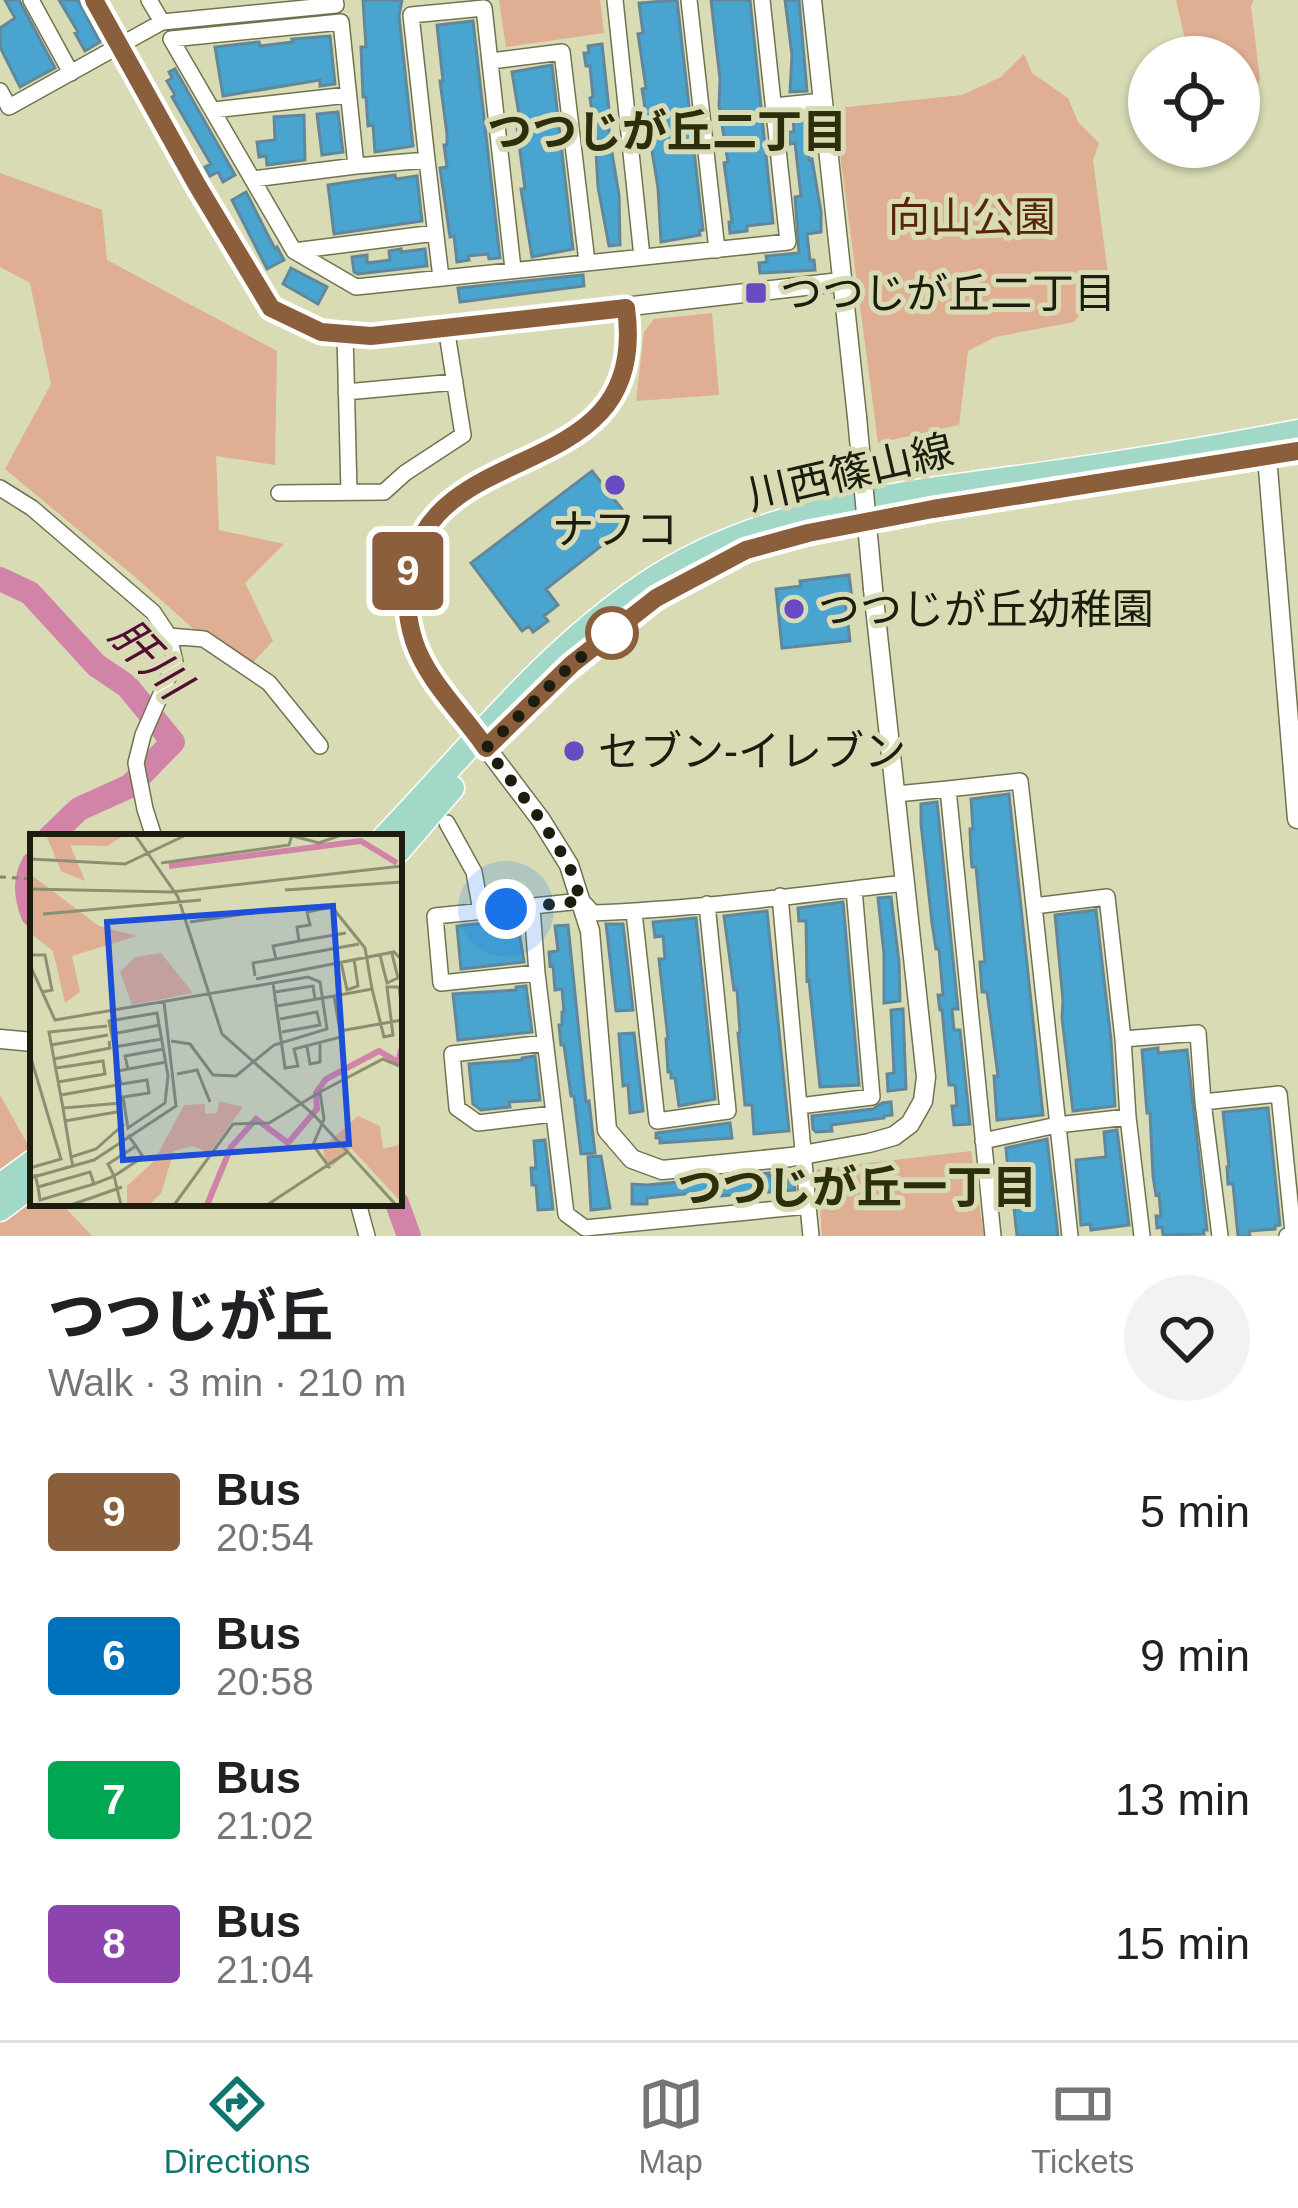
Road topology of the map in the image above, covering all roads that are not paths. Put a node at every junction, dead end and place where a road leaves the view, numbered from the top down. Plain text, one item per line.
1 (31, 0) edge
2 (94, 0) edge
3 (149, 0) edge
4 (335, 0) edge
5 (615, 0) edge
6 (689, 0) edge
7 (762, 0) edge
8 (812, 0) edge
9 (263, 6) edge
10 (162, 22) junction
11 (119, 46) junction
12 (490, 61) junction
13 (70, 73) junction
14 (0, 91) edge
15 (348, 95) junction
16 (824, 101) junction
17 (774, 106) junction
18 (213, 110) junction
19 (427, 160) junction
20 (356, 166) junction
21 (253, 179) junction
22 (435, 233) junction
23 (294, 250) junction
24 (717, 250) junction
25 (642, 256) junction
26 (587, 262) junction
27 (513, 269) junction
28 (441, 278) junction
29 (840, 282) junction
30 (626, 308) junction
31 (446, 327) junction
32 (345, 335) junction
33 (454, 382) junction
34 (346, 392) junction
35 (1298, 432) edge
36 (1298, 451) edge
37 (1267, 456) junction
38 (0, 488) edge
39 (349, 492) junction
40 (279, 493) dead end
41 (169, 636) junction
42 (482, 741) junction
43 (320, 746) dead end
44 (444, 784) junction
45 (948, 789) junction
46 (896, 794) junction
47 (1297, 819) edge
48 (448, 823) dead end
49 (153, 834) edge
50 (388, 834) edge
51 (402, 846) edge
52 (905, 883) junction
53 (854, 889) junction
54 (780, 896) junction
55 (581, 901) junction
56 (707, 904) junction
57 (1034, 906) junction
58 (532, 908) junction
59 (481, 911) junction
60 (634, 912) junction
61 (538, 974) junction
62 (0, 1039) edge
63 (1123, 1039) junction
64 (30, 1042) edge
65 (545, 1043) junction
66 (1203, 1102) junction
67 (799, 1106) junction
68 (553, 1114) junction
69 (1128, 1117) junction
70 (1057, 1125) junction
71 (983, 1141) junction
72 (804, 1155) junction
73 (30, 1164) edge
74 (0, 1186) edge
75 (30, 1186) edge
76 (359, 1206) edge
77 (808, 1206) junction
78 (0, 1209) edge
79 (616, 1231) edge
80 (367, 1236) edge
81 (811, 1236) edge
82 (993, 1236) edge
83 (1070, 1236) edge
84 (1142, 1236) edge
85 (1220, 1236) edge
86 (1287, 1236) edge

1 - 13 street
2 - 11 street
3 - 10 street
4 - 9 street
5 - 25 street
6 - 24 street
7 - 17 street
8 - 16 street
9 - 10 street
10 - 11 street
11 - 13 street
11 - 32 street
12 - 19 street
12 - 26 street
12 - 27 street
13 - 14 street
15 - 18 street
15 - 18 street
15 - 20 street
16 - 17 street
16 - 29 street
17 - 24 street
18 - 21 street
19 - 20 street
19 - 22 street
20 - 21 street
21 - 23 street
22 - 23 street
22 - 28 street
23 - 28 street
24 - 25 street
25 - 26 street
26 - 27 street
27 - 28 street
29 - 30 street
29 - 46 street, bridge
30 - 31 street
30 - 42 street
31 - 32 street
31 - 33 street
32 - 34 street
33 - 34 street
33 - 39 street
34 - 39 street
35 - 42 main road, 川西篠山線
36 - 37 main road, 川西篠山線
37 - 42 main road, 川西篠山線
37 - 47 street
38 - 41 street
39 - 40 street
41 - 43 street
41 - 49 street
42 - 44 main road, 川西篠山線
42 - 55 street
44 - 50 main road, 川西篠山線
44 - 51 main road, 川西篠山線
45 - 46 street
45 - 57 street
45 - 71 street
46 - 52 street
48 - 59 street
52 - 53 street
52 - 72 street
53 - 54 street
53 - 67 street
54 - 56 street
54 - 67 street
55 - 58 street
55 - 60 street
55 - 72 street
56 - 60 street
56 - 60 street
57 - 63 street
57 - 70 street
58 - 59 street
58 - 61 street
59 - 61 street
61 - 65 street
62 - 64 street
63 - 66 street
63 - 69 street
65 - 68 street
65 - 68 street
66 - 85 street
66 - 86 street
67 - 72 street
68 - 79 street
69 - 70 street
69 - 84 street
70 - 71 street
70 - 83 street
71 - 82 street
72 - 77 street
73 - 74 main road
75 - 78 main road
76 - 80 street
77 - 79 street
77 - 81 street

